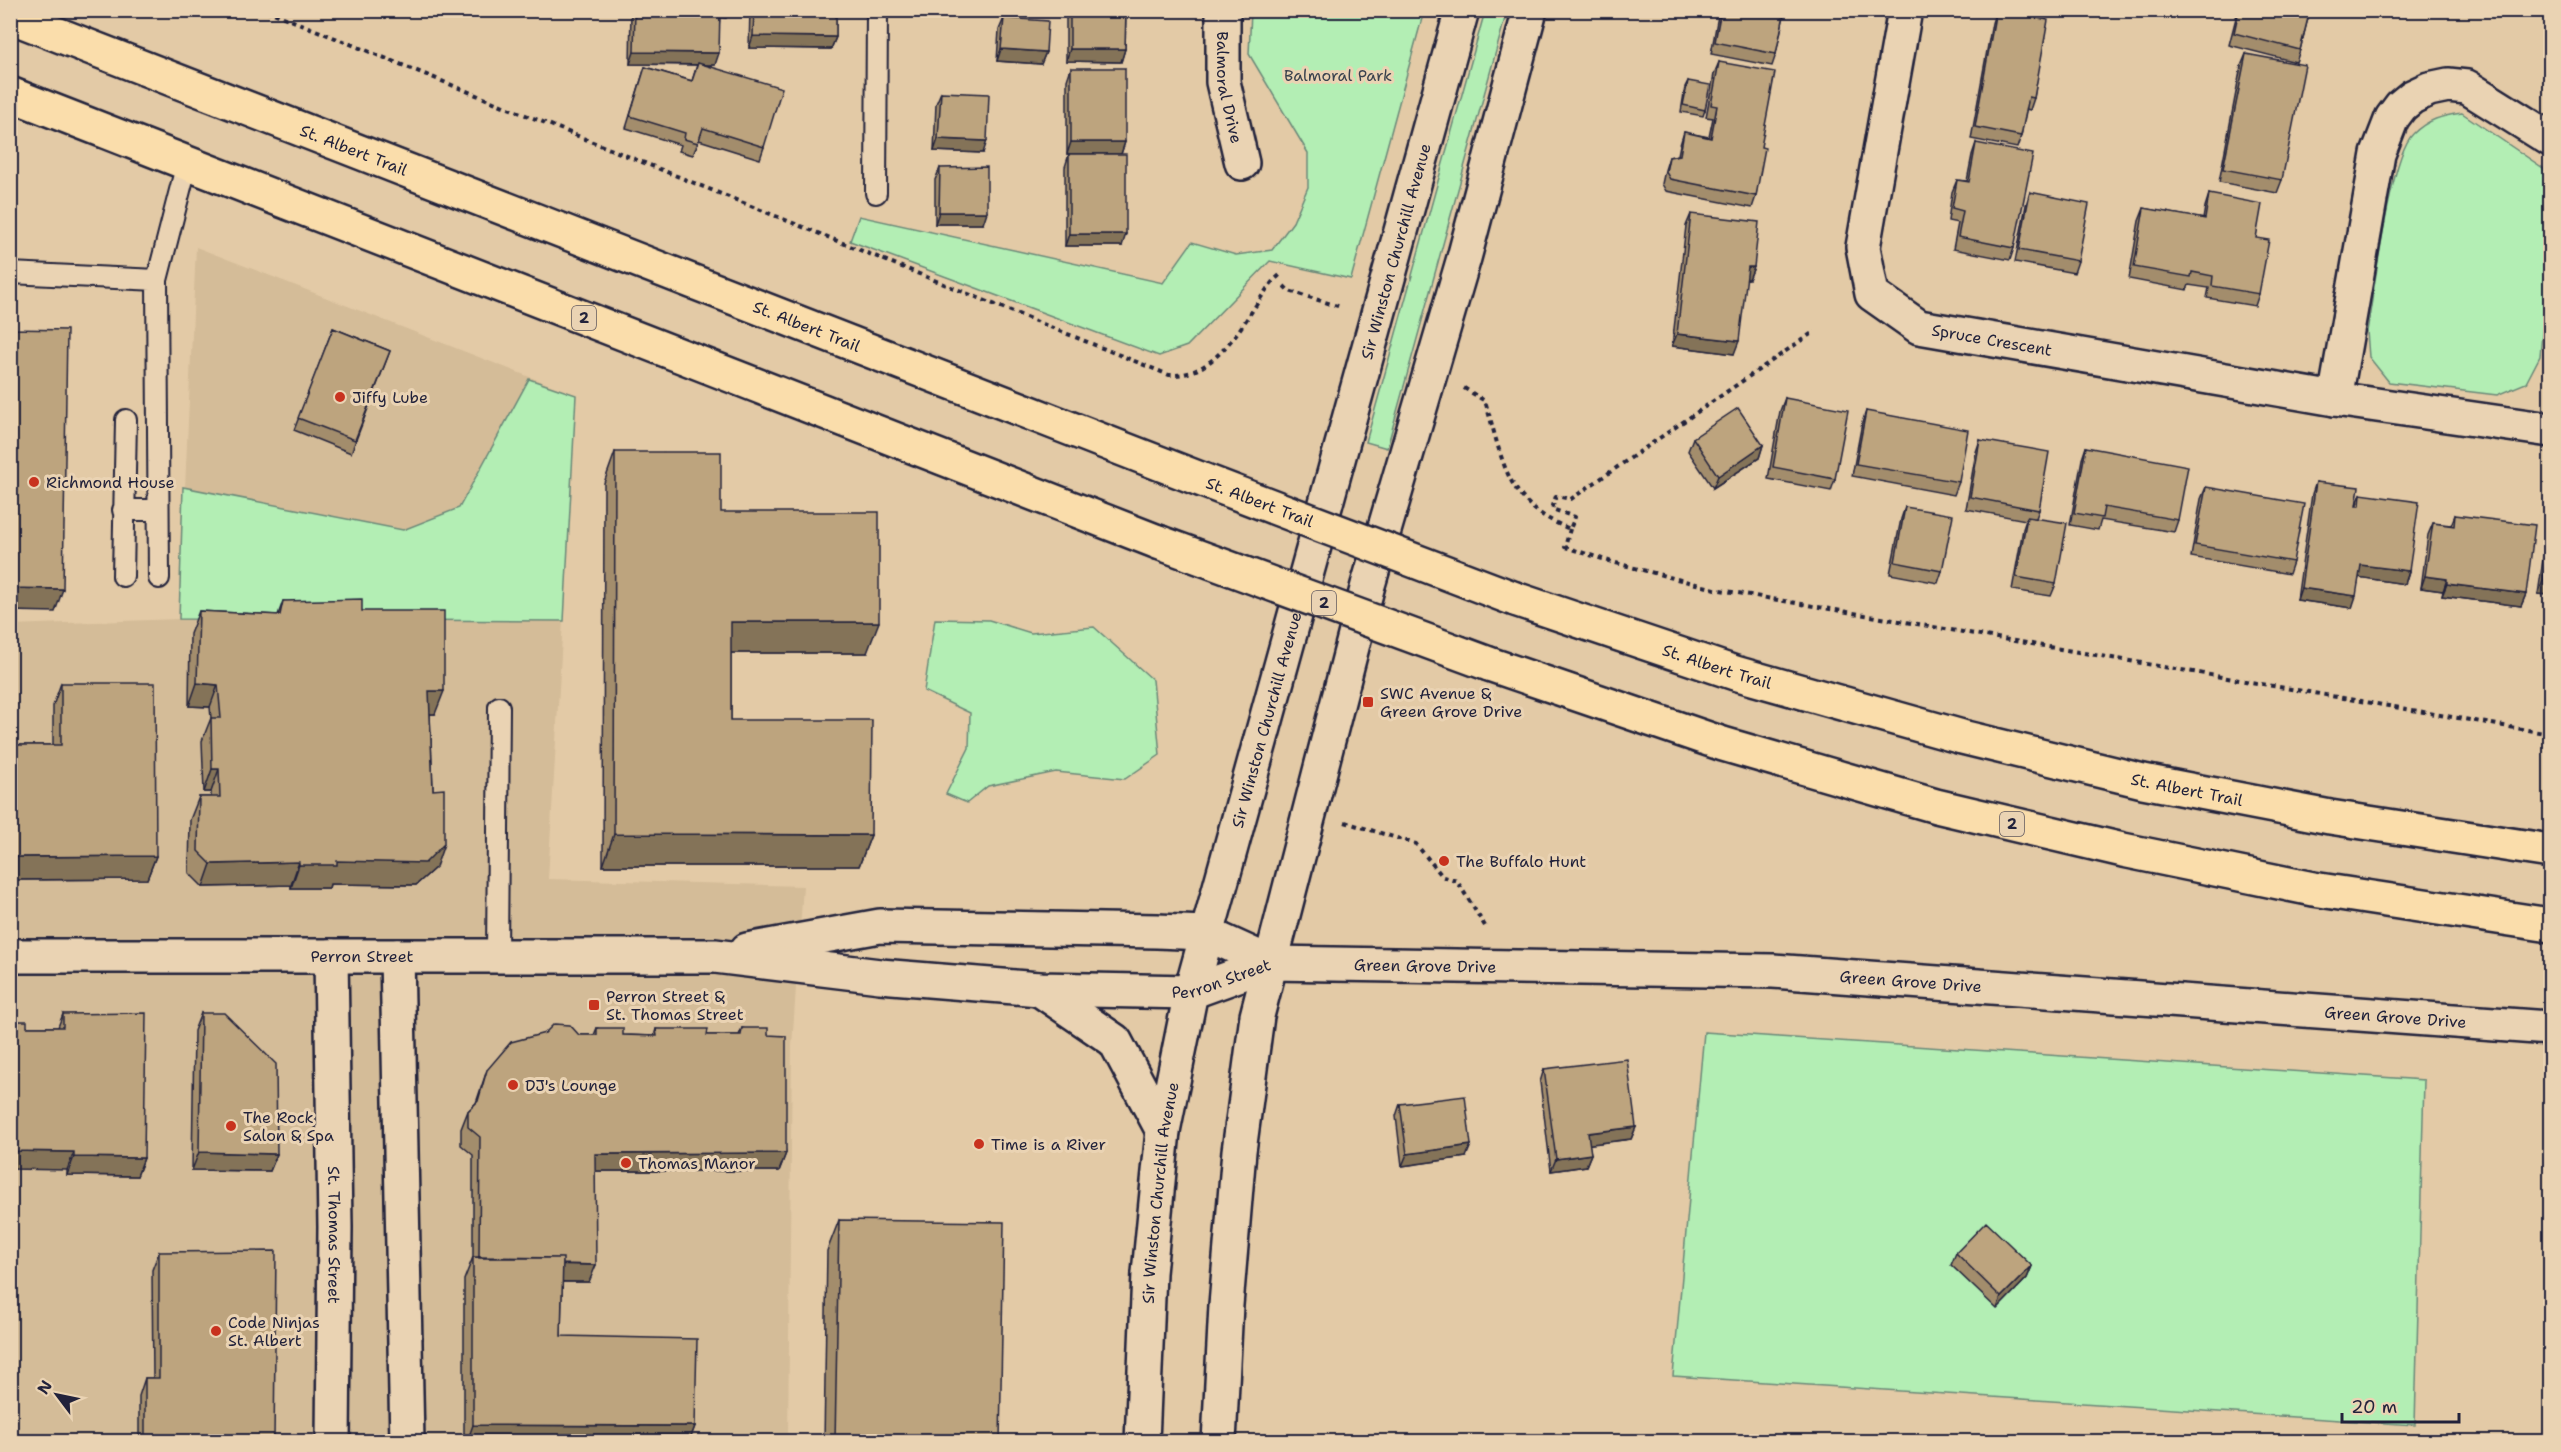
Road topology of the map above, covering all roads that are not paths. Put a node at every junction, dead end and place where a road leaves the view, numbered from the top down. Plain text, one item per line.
1 (877, 10) edge
2 (1223, 10) edge
3 (1462, 10) edge
4 (1530, 10) edge
5 (1905, 10) edge
6 (10, 16) edge
7 (10, 94) edge
8 (2550, 139) edge
9 (187, 163) junction
10 (1242, 163) dead end
11 (876, 193) dead end
12 (10, 273) edge
13 (157, 280) junction
14 (2335, 399) junction
15 (126, 420) dead end
16 (2550, 430) edge
17 (123, 510) junction
18 (159, 510) junction
19 (123, 576) dead end
20 (159, 578) dead end
21 (499, 707) dead end
22 (2550, 851) edge
23 (2550, 926) edge
24 (1205, 933) junction
25 (10, 956) edge
26 (331, 956) junction
27 (397, 956) junction
28 (497, 956) junction
29 (716, 956) junction
30 (1271, 963) junction
31 (1039, 989) junction
32 (1191, 992) junction
33 (2550, 1028) edge
34 (1162, 1131) junction
35 (333, 1442) edge
36 (407, 1442) edge
37 (1142, 1442) edge
38 (1219, 1442) edge

1 - 11 lane
2 - 10 street, Balmoral Drive
3 - 24 street, Sir Winston Churchill Avenue
4 - 30 street
5 - 14 street, Spruce Crescent
6 - 22 main road, St. Albert Trail, bridge
7 - 9 main road, 2
8 - 14 street
9 - 13 lane
9 - 23 main road, 2, bridge
12 - 13 lane
13 - 18 lane
14 - 16 street, Spruce Crescent
15 - 17 lane
17 - 18 lane
17 - 19 lane
18 - 20 lane
21 - 28 lane
24 - 29 street, Perron Street
24 - 30 street, Perron Street
24 - 32 street, Sir Winston Churchill Avenue
25 - 26 street, Perron Street
26 - 27 street, Perron Street
26 - 35 street, St. Thomas Street
27 - 28 street, Perron Street
27 - 36 street
28 - 29 street, Perron Street
29 - 31 street, Perron Street
30 - 32 street, Perron Street
30 - 33 street, Green Grove Drive
30 - 38 street
31 - 32 street, Perron Street
31 - 34 street
32 - 34 street, Sir Winston Churchill Avenue
34 - 37 street, Sir Winston Churchill Avenue

